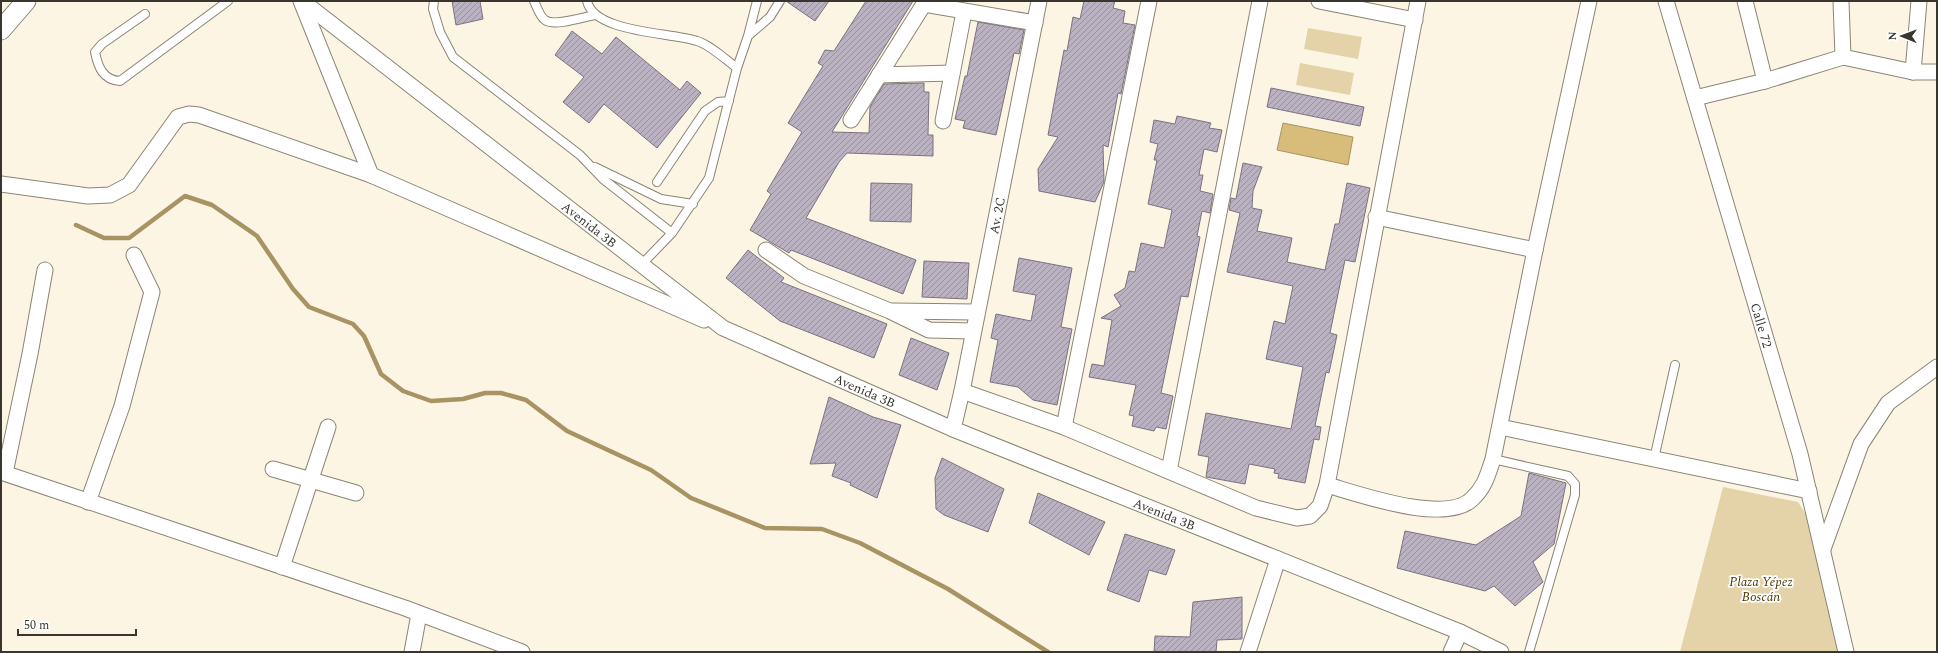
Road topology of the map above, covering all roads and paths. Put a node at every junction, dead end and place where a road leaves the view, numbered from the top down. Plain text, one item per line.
1 (26, 1) edge
2 (228, 1) edge
3 (301, 1) edge
4 (434, 1) edge
5 (534, 1) edge
6 (587, 1) edge
7 (757, 1) edge
8 (780, 1) edge
9 (1039, 1) edge
10 (1149, 1) edge
11 (1260, 1) edge
12 (1318, 1) edge
13 (1418, 1) edge
14 (1589, 1) edge
15 (1666, 1) edge
16 (1745, 1) edge
17 (1841, 1) edge
18 (1919, 1) edge
19 (964, 12) junction
20 (145, 14) dead end
21 (595, 15) junction
22 (1415, 20) junction
23 (1035, 23) junction
24 (1, 30) edge
25 (748, 36) junction
26 (1843, 57) junction
27 (737, 68) junction
28 (1913, 72) junction
29 (1937, 72) edge
30 (952, 73) junction
31 (880, 75) junction
32 (1765, 81) junction
33 (1695, 98) junction
34 (729, 101) junction
35 (851, 120) dead end
36 (943, 121) dead end
37 (589, 164) junction
38 (371, 175) junction
39 (657, 182) dead end
40 (1, 184) edge
41 (693, 204) junction
42 (1376, 217) junction
43 (672, 233) junction
44 (766, 250) dead end
45 (1535, 250) junction
46 (134, 255) dead end
47 (642, 264) junction
48 (44, 270) dead end
49 (890, 311) junction
50 (976, 312) junction
51 (723, 328) junction
52 (973, 331) junction
53 (1676, 365) dead end
54 (1937, 367) edge
55 (962, 391) junction
56 (1064, 427) junction
57 (1500, 427) junction
58 (328, 428) dead end
59 (953, 429) junction
60 (1493, 459) junction
61 (1654, 459) junction
62 (273, 469) dead end
63 (1169, 471) junction
64 (3, 473) edge
65 (312, 480) junction
66 (1327, 485) junction
67 (1809, 491) junction
68 (356, 493) dead end
69 (88, 502) junction
70 (1823, 549) junction
71 (1278, 559) junction
72 (282, 567) junction
73 (419, 614) junction
74 (1460, 632) junction
75 (412, 652) edge
76 (522, 652) edge
77 (1248, 652) edge
78 (1451, 652) edge
79 (1501, 652) edge
80 (1529, 652) edge
81 (1846, 652) edge

1 - 24 street
2 - 20 lane
3 - 38 street
3 - 47 street, Avenida 3B
4 - 37 lane
5 - 21 lane
6 - 21 lane
7 - 25 lane
8 - 25 lane
9 - 23 street, Av. 2C
10 - 56 street
11 - 63 street
12 - 22 street
13 - 22 street
14 - 45 street
15 - 33 street, Calle 72
16 - 32 street
17 - 26 street
18 - 28 street
19 - 23 street
19 - 30 street
19 - 31 street
21 - 27 lane
22 - 42 street
23 - 50 street, Av. 2C
25 - 27 lane
26 - 28 street
26 - 32 street
27 - 34 lane
28 - 29 street
30 - 31 street
30 - 36 street
31 - 35 street
32 - 33 street
33 - 67 street, Calle 72
34 - 39 lane
34 - 41 lane
37 - 41 lane
37 - 43 lane
38 - 40 street
38 - 51 street
41 - 43 lane
42 - 45 street
42 - 66 street
43 - 47 lane
44 - 49 street
45 - 57 street
46 - 69 street
47 - 51 street, Avenida 3B
48 - 64 street
49 - 50 street
49 - 52 street
50 - 52 street, Av. 2C
51 - 59 street, Avenida 3B
52 - 55 street, Av. 2C
53 - 61 lane
54 - 70 street
55 - 56 street
55 - 59 street, Av. 2C
56 - 63 street
57 - 60 street
57 - 61 street
58 - 65 street
59 - 71 street, Avenida 3B
60 - 66 street
60 - 80 lane
61 - 67 street
62 - 65 street
63 - 66 street
64 - 69 street
65 - 68 street
65 - 72 street
67 - 70 street, Calle 72
69 - 72 street
70 - 81 street, Calle 72
71 - 74 street, Avenida 3B
71 - 77 street
72 - 73 street
73 - 75 street
73 - 76 street
74 - 78 street
74 - 79 street, Avenida 3B

